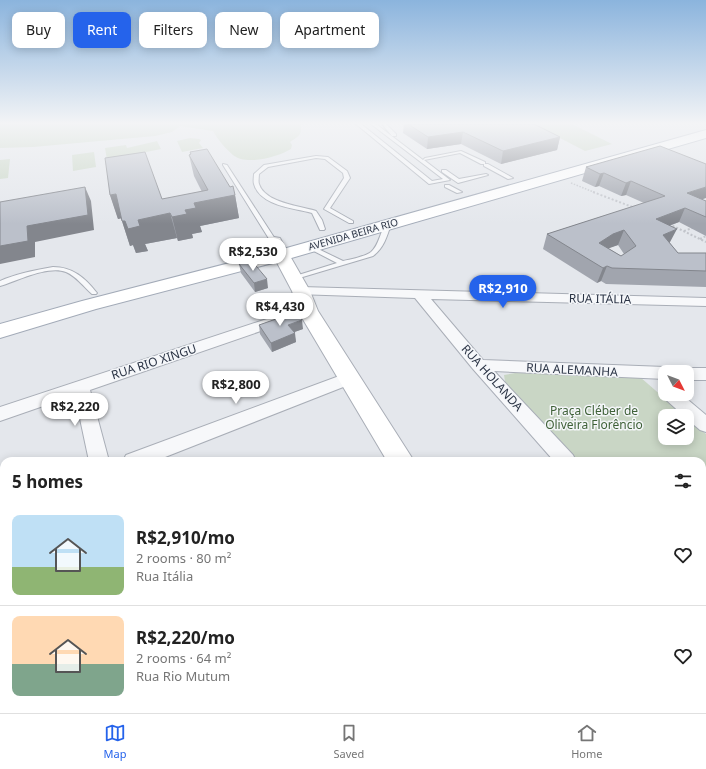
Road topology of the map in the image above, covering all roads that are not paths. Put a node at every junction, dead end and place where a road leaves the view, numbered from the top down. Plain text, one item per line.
1 (314, 157) edge
2 (319, 157) edge
3 (399, 157) edge
4 (417, 157) edge
5 (434, 157) edge
6 (471, 157) edge
7 (594, 157) edge
8 (616, 157) edge
9 (425, 159) joint
10 (225, 165) dead end
11 (486, 175) dead end
12 (510, 178) junction
13 (452, 189) junction
14 (351, 222) junction
15 (388, 224) junction
16 (322, 229) junction
17 (310, 247) junction
18 (278, 248) junction
19 (342, 263) junction
20 (0, 284) edge
21 (301, 293) junction
22 (419, 294) junction
23 (91, 299) junction
24 (706, 302) edge
25 (0, 316) edge
26 (0, 332) edge
27 (479, 365) junction
28 (645, 373) junction
29 (658, 373) edge
30 (694, 374) edge
31 (706, 374) edge
32 (350, 378) junction
33 (658, 384) edge
34 (81, 386) junction
35 (678, 401) edge
36 (0, 414) edge
37 (706, 425) edge
38 (98, 457) edge
39 (143, 457) edge
40 (399, 457) edge
41 (562, 457) edge

1 - 16 lane
2 - 14 lane
3 - 13 lane
4 - 13 lane
5 - 9 lane
6 - 12 lane
7 - 12 main road, AVENIDA BEIRA RIO
8 - 13 main road, AVENIDA BEIRA RIO
9 - 11 lane
10 - 18 lane
12 - 13 main road, AVENIDA BEIRA RIO
13 - 14 main road, AVENIDA BEIRA RIO
13 - 15 main road, AVENIDA BEIRA RIO
14 - 16 main road, AVENIDA BEIRA RIO
15 - 17 main road, AVENIDA BEIRA RIO
15 - 19 lane
16 - 18 main road, AVENIDA BEIRA RIO
17 - 18 main road, AVENIDA BEIRA RIO
17 - 19 lane
18 - 21 main road
18 - 23 main road, AVENIDA BEIRA RIO
19 - 21 lane
20 - 23 lane
21 - 22 street, RUA ITÁLIA
21 - 32 main road
21 - 34 street, RUA RIO XINGU
22 - 24 street, RUA ITÁLIA
22 - 27 street, RUA HOLANDA
23 - 25 main road, AVENIDA BEIRA RIO
23 - 26 main road, AVENIDA BEIRA RIO
27 - 28 street, RUA ALEMANHA
27 - 41 street, RUA HOLANDA
28 - 29 street, RUA ALEMANHA
28 - 33 street
30 - 31 street
32 - 39 street
32 - 40 main road
34 - 36 street, RUA RIO XINGU
34 - 38 street
35 - 37 street

